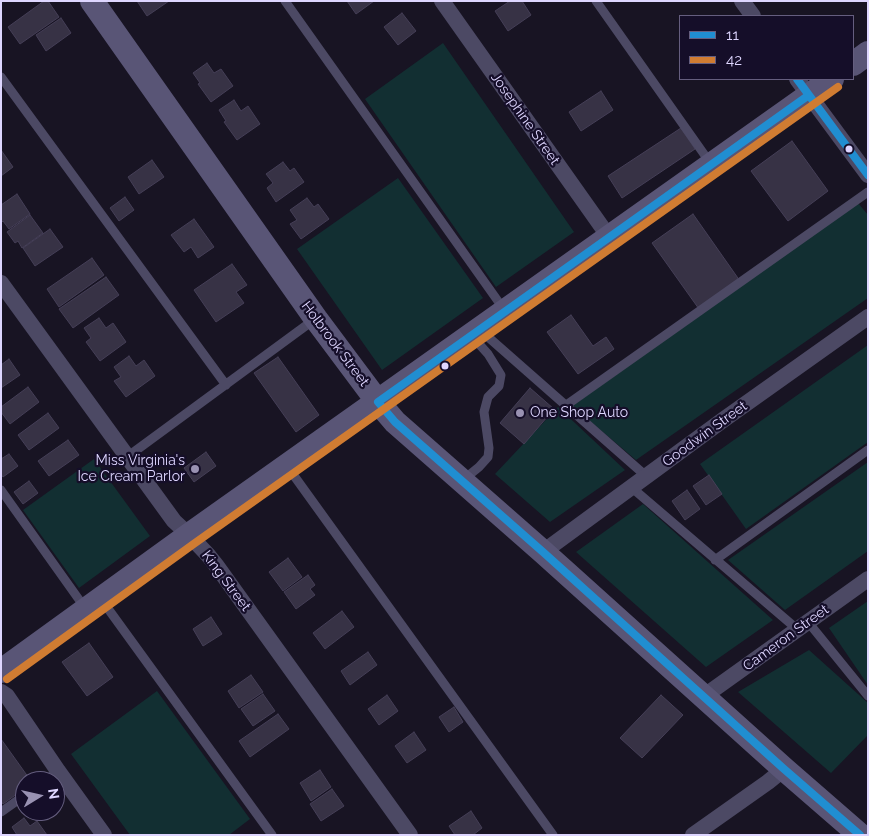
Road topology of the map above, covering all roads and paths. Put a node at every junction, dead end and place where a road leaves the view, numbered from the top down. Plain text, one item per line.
1 (92, 1) edge
2 (285, 1) edge
3 (442, 1) edge
4 (596, 1) edge
5 (742, 1) edge
6 (752, 15) edge
7 (868, 53) edge
8 (854, 63) edge
9 (1, 77) edge
10 (828, 80) edge
11 (803, 87) edge
12 (711, 164) junction
13 (868, 174) edge
14 (868, 192) edge
15 (609, 237) junction
16 (1, 283) edge
17 (505, 311) junction
18 (868, 317) edge
19 (316, 319) junction
20 (475, 332) junction
21 (226, 385) junction
22 (378, 402) junction
23 (565, 406) junction
24 (868, 450) edge
25 (127, 457) junction
26 (287, 466) junction
27 (646, 476) junction
28 (463, 480) junction
29 (631, 487) junction
30 (1, 490) edge
31 (189, 535) junction
32 (543, 552) junction
33 (715, 560) junction
34 (868, 579) edge
35 (93, 604) junction
36 (803, 626) junction
37 (1, 671) edge
38 (1, 692) edge
39 (867, 693) edge
40 (704, 696) junction
41 (784, 769) junction
42 (58, 771) edge
43 (65, 781) edge
44 (15, 802) edge
45 (1, 812) edge
46 (862, 831) edge
47 (697, 834) edge
48 (104, 835) edge
49 (272, 835) edge
50 (410, 835) edge
51 (553, 835) edge

1 - 19 street, Holbrook Street
2 - 17 lane
3 - 15 street, Josephine Street
4 - 12 lane
5 - 6 street
7 - 8 street
9 - 21 lane
10 - 11 street
11 - 12 street
11 - 13 street
12 - 15 street
14 - 23 lane
15 - 17 street
16 - 25 street, King Street
17 - 20 street
18 - 27 street, Goodwin Street
19 - 21 lane
19 - 22 street, Holbrook Street
20 - 22 street
20 - 23 lane
20 - 28 lane
21 - 25 lane
22 - 26 street
22 - 28 street, Holbrook Street
23 - 27 lane
24 - 33 lane
25 - 31 street, King Street
26 - 31 street
26 - 51 lane
27 - 29 street, Goodwin Street
28 - 32 street, Holbrook Street
29 - 32 street, Goodwin Street
29 - 33 lane
30 - 35 lane
31 - 35 street
31 - 50 street, King Street
32 - 40 street, Holbrook Street
33 - 36 lane
34 - 36 street, Cameron Street
35 - 37 street
35 - 49 lane
36 - 39 lane
36 - 40 street, Cameron Street
38 - 42 street
40 - 41 street, Holbrook Street
41 - 46 street, Holbrook Street
41 - 47 street
43 - 48 street
44 - 45 lane

